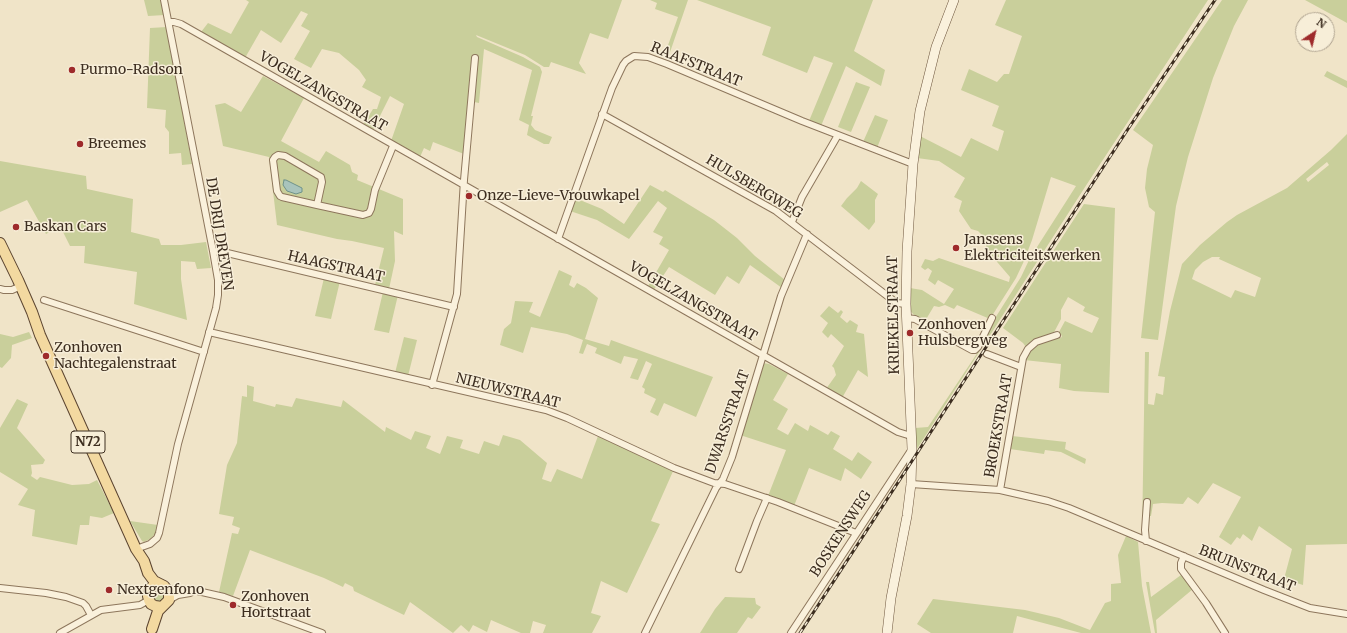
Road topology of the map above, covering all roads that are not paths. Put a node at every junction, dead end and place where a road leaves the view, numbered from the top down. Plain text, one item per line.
1 (164, 0) edge
2 (954, 0) edge
3 (169, 22) junction
4 (475, 58) dead end
5 (602, 114) junction
6 (838, 135) junction
7 (393, 146) junction
8 (912, 164) junction
9 (464, 187) junction
10 (317, 205) junction
11 (792, 222) junction
12 (807, 234) junction
13 (558, 239) junction
14 (0, 244) edge
15 (213, 252) junction
16 (0, 253) edge
17 (18, 287) junction
18 (0, 289) edge
19 (44, 300) dead end
20 (906, 304) junction
21 (454, 307) junction
22 (906, 318) junction
23 (992, 318) dead end
24 (209, 332) junction
25 (1057, 335) dead end
26 (204, 352) junction
27 (987, 354) dead end
28 (763, 356) junction
29 (1021, 367) junction
30 (432, 385) junction
31 (911, 436) junction
32 (912, 449) junction
33 (911, 484) junction
34 (719, 485) junction
35 (1000, 490) junction
36 (767, 498) junction
37 (1147, 502) dead end
38 (856, 533) junction
39 (1146, 541) junction
40 (136, 549) junction
41 (1184, 556) junction
42 (739, 569) dead end
43 (164, 587) junction
44 (0, 588) edge
45 (150, 589) junction
46 (200, 592) junction
47 (150, 602) junction
48 (166, 603) junction
49 (1347, 614) edge
50 (92, 615) junction
51 (302, 626) junction
52 (152, 631) edge
53 (60, 633) edge
54 (300, 633) edge
55 (322, 633) edge
56 (645, 633) edge
57 (791, 633) edge
58 (887, 633) edge
59 (1225, 633) edge

1 - 3 street, DE DRIJ DREVEN
2 - 8 street, KRIEKELSTRAAT
3 - 7 street, VOGELZANGSTRAAT
3 - 15 street, DE DRIJ DREVEN
4 - 9 street
5 - 6 street, RAAFSTRAAT
5 - 11 street, HULSBERGWEG
5 - 13 street, RAAFSTRAAT
6 - 8 street, RAAFSTRAAT
6 - 11 street
7 - 9 street, VOGELZANGSTRAAT
7 - 10 street
8 - 20 street, KRIEKELSTRAAT
9 - 13 street, VOGELZANGSTRAAT
9 - 21 street
10 - 10 street
11 - 12 street, HULSBERGWEG
12 - 20 street, HULSBERGWEG
12 - 28 street, DWARSSTRAAT
13 - 28 street, VOGELZANGSTRAAT
14 - 17 main road, N72
15 - 21 street, HAAGSTRAAT
15 - 24 street, DE DRIJ DREVEN
16 - 17 main road, N72
17 - 18 street
17 - 40 main road, N72
19 - 26 street
20 - 22 street, KRIEKELSTRAAT
21 - 30 street
22 - 23 street
22 - 31 street, KRIEKELSTRAAT
24 - 26 street, DE DRIJ DREVEN
24 - 30 street, NIEUWSTRAAT
25 - 29 street, BROEKSTRAAT
26 - 40 street, DE DRIJ DREVEN
27 - 29 street, BROEKSTRAAT
28 - 31 street, VOGELZANGSTRAAT
28 - 34 street, DWARSSTRAAT
29 - 35 street, BROEKSTRAAT
30 - 34 street, NIEUWSTRAAT
31 - 32 street, KRIEKELSTRAAT
32 - 33 street, KRIEKELSTRAAT
32 - 38 street, BOSKENSWEG
33 - 35 street, BRUINSTRAAT
33 - 58 street, KRIEKELSTRAAT
34 - 36 street, NIEUWSTRAAT
34 - 56 street, DWARSSTRAAT
35 - 39 street, BRUINSTRAAT
36 - 38 street, NIEUWSTRAAT
36 - 42 street
37 - 39 street
38 - 57 street, BOSKENSWEG
39 - 41 street, BRUINSTRAAT
40 - 43 main road, N72
40 - 45 main road, N72
41 - 49 street, BRUINSTRAAT
41 - 59 street
43 - 45 main road
43 - 46 street
43 - 48 main road
44 - 50 street
45 - 47 main road
46 - 48 street
46 - 51 street
47 - 48 main road
47 - 50 street
47 - 52 main road
48 - 52 main road
50 - 53 street
51 - 54 street
51 - 55 street

